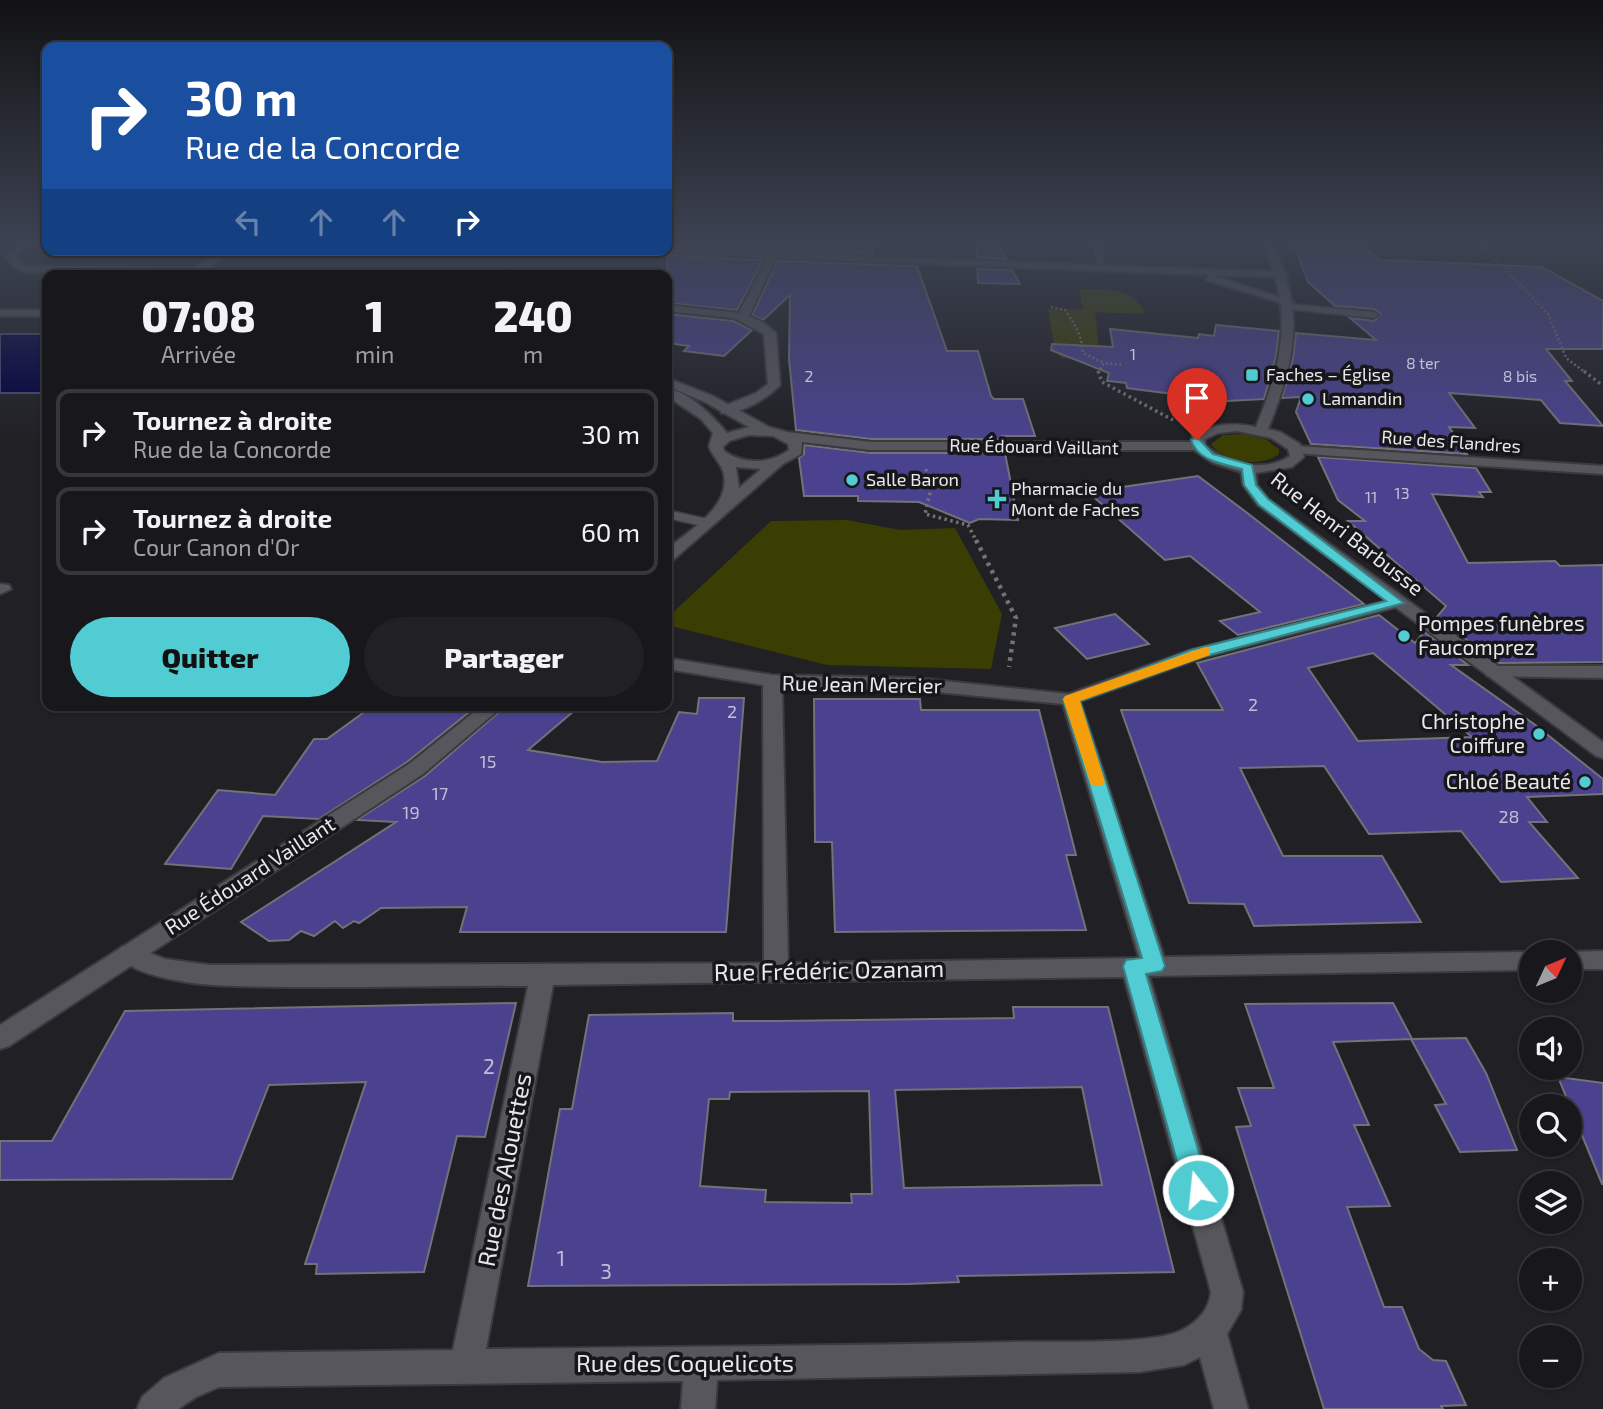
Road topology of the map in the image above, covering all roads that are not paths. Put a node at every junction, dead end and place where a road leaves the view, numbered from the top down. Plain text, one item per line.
1 (748, 308) edge
2 (1289, 308) edge
3 (1318, 308) edge
4 (672, 309) edge
5 (0, 313) edge
6 (42, 313) edge
7 (1374, 315) dead end
8 (743, 318) junction
9 (672, 384) edge
10 (672, 394) edge
11 (726, 410) junction
12 (1261, 430) junction
13 (770, 431) junction
14 (787, 436) junction
15 (871, 446) junction
16 (1198, 446) junction
17 (719, 450) junction
18 (1297, 450) junction
19 (785, 459) junction
20 (1248, 467) junction
21 (1603, 470) edge
22 (721, 510) junction
23 (672, 515) edge
24 (707, 523) junction
25 (672, 553) edge
26 (1397, 603) junction
27 (672, 665) edge
28 (1494, 672) junction
29 (1603, 672) edge
30 (772, 681) junction
31 (1071, 699) junction
32 (488, 711) edge
33 (1603, 752) edge
34 (130, 954) junction
35 (1582, 960) edge
36 (1603, 960) edge
37 (1519, 961) edge
38 (1144, 966) junction
39 (776, 971) junction
40 (542, 976) junction
41 (0, 1038) edge
42 (1210, 1331) junction
43 (467, 1364) junction
44 (701, 1365) junction
45 (158, 1404) edge
46 (698, 1409) edge
47 (1231, 1409) edge

1 - 8 street
2 - 12 street
3 - 7 lane
4 - 8 street
5 - 6 street
8 - 11 street
9 - 11 street
10 - 17 street
11 - 13 street
12 - 16 street
12 - 18 street
13 - 14 street, Rue Édouard Vaillant
13 - 17 street
14 - 15 street, Rue Édouard Vaillant
14 - 19 street
15 - 16 street, Rue Édouard Vaillant
15 - 19 street, Rue Édouard Vaillant
16 - 20 street
17 - 19 street, Rue Édouard Vaillant
17 - 22 street
18 - 20 street
18 - 21 street, Rue des Flandres
19 - 22 street
20 - 26 street, Rue Henri Barbusse
22 - 24 street
23 - 24 lane
24 - 25 street
26 - 28 street, Rue Henri Barbusse
26 - 31 lane
27 - 30 street
28 - 29 street
28 - 33 street, Rue Henri Barbusse
30 - 31 street, Rue Jean Mercier
30 - 39 street, Rue Jean Mercier
31 - 38 street
32 - 34 street, Rue Édouard Vaillant
34 - 40 street, Rue Frédéric Ozanam
34 - 41 street, Rue Édouard Vaillant
35 - 36 street
37 - 38 street, Rue Frédéric Ozanam
38 - 39 street, Rue Frédéric Ozanam
38 - 42 street
39 - 40 street, Rue Frédéric Ozanam
40 - 43 street, Rue des Alouettes
42 - 44 street, Rue des Coquelicots
42 - 47 street
43 - 44 street, Rue des Coquelicots
43 - 45 street, Rue des Coquelicots
44 - 46 street

